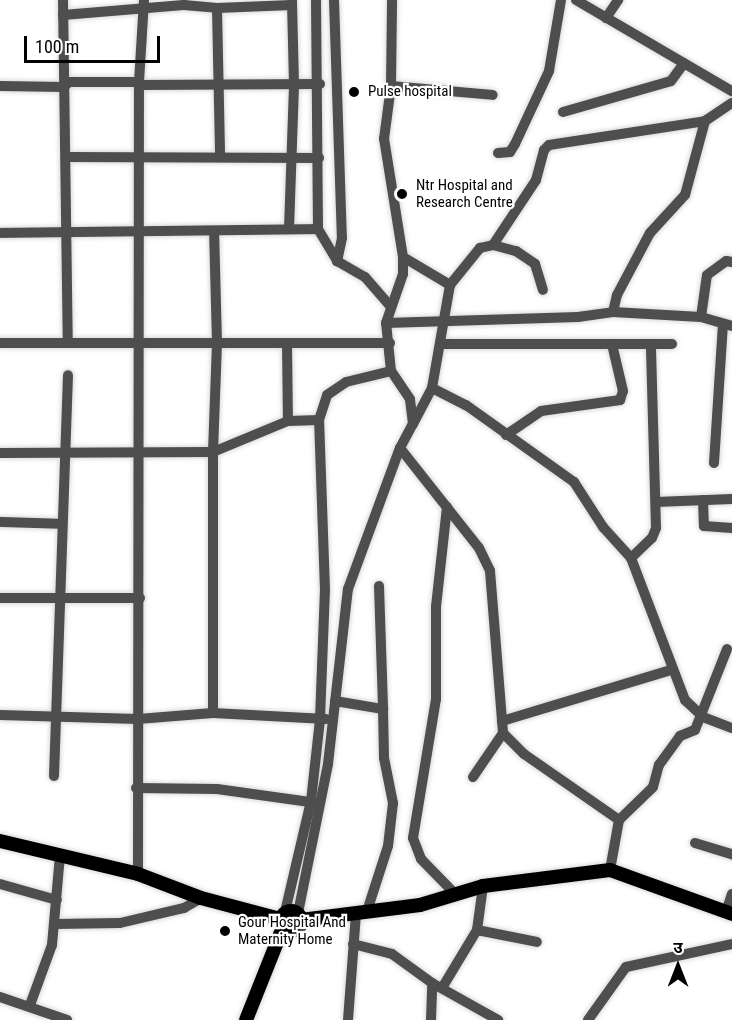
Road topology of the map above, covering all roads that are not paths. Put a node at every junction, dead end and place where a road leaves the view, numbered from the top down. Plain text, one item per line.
1 (63, 0) edge
2 (316, 0) edge
3 (334, 0) edge
4 (392, 0) edge
5 (561, 0) edge
6 (576, 0) edge
7 (618, 0) edge
8 (292, 2) edge
9 (144, 5) edge
10 (217, 8) junction
11 (63, 15) junction
12 (606, 18) junction
13 (684, 63) junction
14 (140, 83) junction
15 (218, 83) junction
16 (294, 84) junction
17 (320, 84) junction
18 (0, 86) edge
19 (391, 86) junction
20 (64, 87) junction
21 (732, 91) edge
22 (493, 95) dead end
23 (732, 103) edge
24 (563, 112) dead end
25 (705, 121) junction
26 (498, 153) dead end
27 (220, 156) junction
28 (66, 157) junction
29 (292, 157) junction
30 (140, 158) junction
31 (319, 158) junction
32 (318, 229) junction
33 (289, 230) junction
34 (67, 231) junction
35 (139, 231) junction
36 (214, 232) junction
37 (0, 233) edge
38 (493, 245) junction
39 (403, 257) junction
40 (337, 261) junction
41 (732, 262) edge
42 (450, 285) junction
43 (543, 290) dead end
44 (390, 306) junction
45 (613, 312) junction
46 (701, 317) junction
47 (386, 323) junction
48 (443, 324) junction
49 (727, 325) edge
50 (68, 341) junction
51 (141, 342) junction
52 (0, 343) edge
53 (217, 343) junction
54 (288, 343) junction
55 (390, 343) junction
56 (442, 344) junction
57 (612, 344) junction
58 (651, 344) junction
59 (672, 344) dead end
60 (392, 371) junction
61 (68, 375) dead end
62 (432, 388) junction
63 (319, 420) junction
64 (288, 421) junction
65 (413, 424) junction
66 (506, 435) junction
67 (400, 448) junction
68 (65, 451) junction
69 (213, 452) junction
70 (0, 453) edge
71 (140, 453) junction
72 (714, 463) dead end
73 (703, 500) junction
74 (732, 500) edge
75 (656, 502) junction
76 (447, 507) junction
77 (0, 522) edge
78 (62, 524) junction
79 (732, 528) edge
80 (632, 558) junction
81 (379, 586) dead end
82 (60, 597) junction
83 (0, 598) edge
84 (140, 598) junction
85 (727, 649) dead end
86 (321, 659) junction
87 (340, 662) junction
88 (671, 670) junction
89 (335, 701) junction
90 (383, 708) junction
91 (213, 713) junction
92 (0, 715) edge
93 (56, 717) junction
94 (703, 717) junction
95 (138, 719) junction
96 (320, 719) junction
97 (334, 720) junction
98 (502, 721) junction
99 (732, 728) edge
100 (503, 733) junction
101 (54, 776) dead end
102 (473, 777) dead end
103 (135, 788) junction
104 (316, 802) junction
105 (619, 820) junction
106 (0, 841) edge
107 (694, 843) dead end
108 (732, 854) edge
109 (60, 856) junction
110 (610, 870) junction
111 (138, 874) junction
112 (0, 884) edge
113 (483, 886) junction
114 (732, 894) edge
115 (456, 895) junction
116 (201, 898) junction
117 (57, 900) junction
118 (362, 912) junction
119 (729, 913) edge
120 (290, 920) junction
121 (55, 924) junction
122 (477, 930) junction
123 (537, 942) dead end
124 (353, 944) junction
125 (732, 944) edge
126 (437, 986) junction
127 (0, 996) edge
128 (30, 1005) junction
129 (67, 1020) edge
130 (246, 1020) edge
131 (256, 1020) edge
132 (348, 1020) edge
133 (431, 1020) edge
134 (498, 1020) edge
135 (588, 1020) edge

1 - 11 street
2 - 17 street
3 - 40 street
4 - 19 street
5 - 26 street
6 - 12 street
7 - 12 street
8 - 10 street
8 - 16 street
9 - 10 street
9 - 11 street
9 - 14 street
10 - 15 street
11 - 20 street
12 - 13 street
13 - 21 street
13 - 24 street
14 - 15 street
14 - 20 street
14 - 30 street
15 - 16 street
15 - 27 street
16 - 17 street
16 - 29 street
17 - 31 street
18 - 20 street
19 - 22 street
19 - 39 street
20 - 28 street
23 - 25 street
25 - 38 street
25 - 45 street
27 - 29 street
27 - 30 street
28 - 30 street
28 - 34 street
29 - 31 street
29 - 33 street
30 - 35 street
31 - 32 street
32 - 33 street
32 - 40 street
33 - 36 street
34 - 35 street
34 - 37 street
34 - 50 street
35 - 36 street
35 - 51 street
36 - 53 street
38 - 42 street
38 - 43 street
39 - 42 street
39 - 44 street
40 - 44 street
41 - 46 street
42 - 48 street
44 - 47 street
45 - 46 street
45 - 48 street
46 - 49 street
47 - 48 street
47 - 55 street
48 - 56 street
49 - 72 street
50 - 51 street
50 - 52 street
51 - 53 street
51 - 71 street
53 - 54 street
53 - 69 street
54 - 55 street
54 - 64 street
55 - 60 street
56 - 57 street
56 - 62 street
57 - 58 street
57 - 66 street
58 - 59 street
58 - 75 street
60 - 63 street
60 - 65 street
61 - 68 street
62 - 65 street
62 - 66 street
63 - 64 street
63 - 86 street
64 - 69 street
65 - 67 street
66 - 80 street
67 - 76 street
67 - 87 street
68 - 70 street
68 - 71 street
68 - 78 street
69 - 71 street
69 - 91 street
71 - 84 street
73 - 74 street
73 - 75 street
73 - 79 street
75 - 80 street
76 - 98 street
76 - 115 street
77 - 78 street
78 - 82 street
80 - 88 street
81 - 90 street
82 - 83 street
82 - 84 street
82 - 93 street
84 - 95 street
85 - 94 street
86 - 87 street
86 - 96 street
87 - 89 street
88 - 94 street
88 - 98 street
89 - 90 street
89 - 97 street
90 - 118 street
91 - 95 street
91 - 96 street
92 - 93 street
93 - 95 street
93 - 101 street
94 - 99 street
94 - 105 street
95 - 103 street
96 - 97 street
96 - 104 street
97 - 104 street
98 - 100 street
100 - 102 street
100 - 105 street
103 - 104 street
103 - 111 street
104 - 120 street
105 - 110 street
106 - 109 main road
107 - 108 street
109 - 111 main road
109 - 117 street
110 - 113 main road
110 - 119 main road
111 - 116 main road
112 - 117 street
113 - 115 main road
113 - 122 street
114 - 119 street
115 - 118 main road
116 - 120 main road
116 - 121 street
117 - 121 street
118 - 120 main road
118 - 124 street
120 - 130 main road
120 - 131 main road
121 - 128 street
122 - 123 street
122 - 126 street
124 - 126 street
124 - 132 street
125 - 135 street
126 - 133 street
126 - 134 street
127 - 128 street
128 - 129 street

